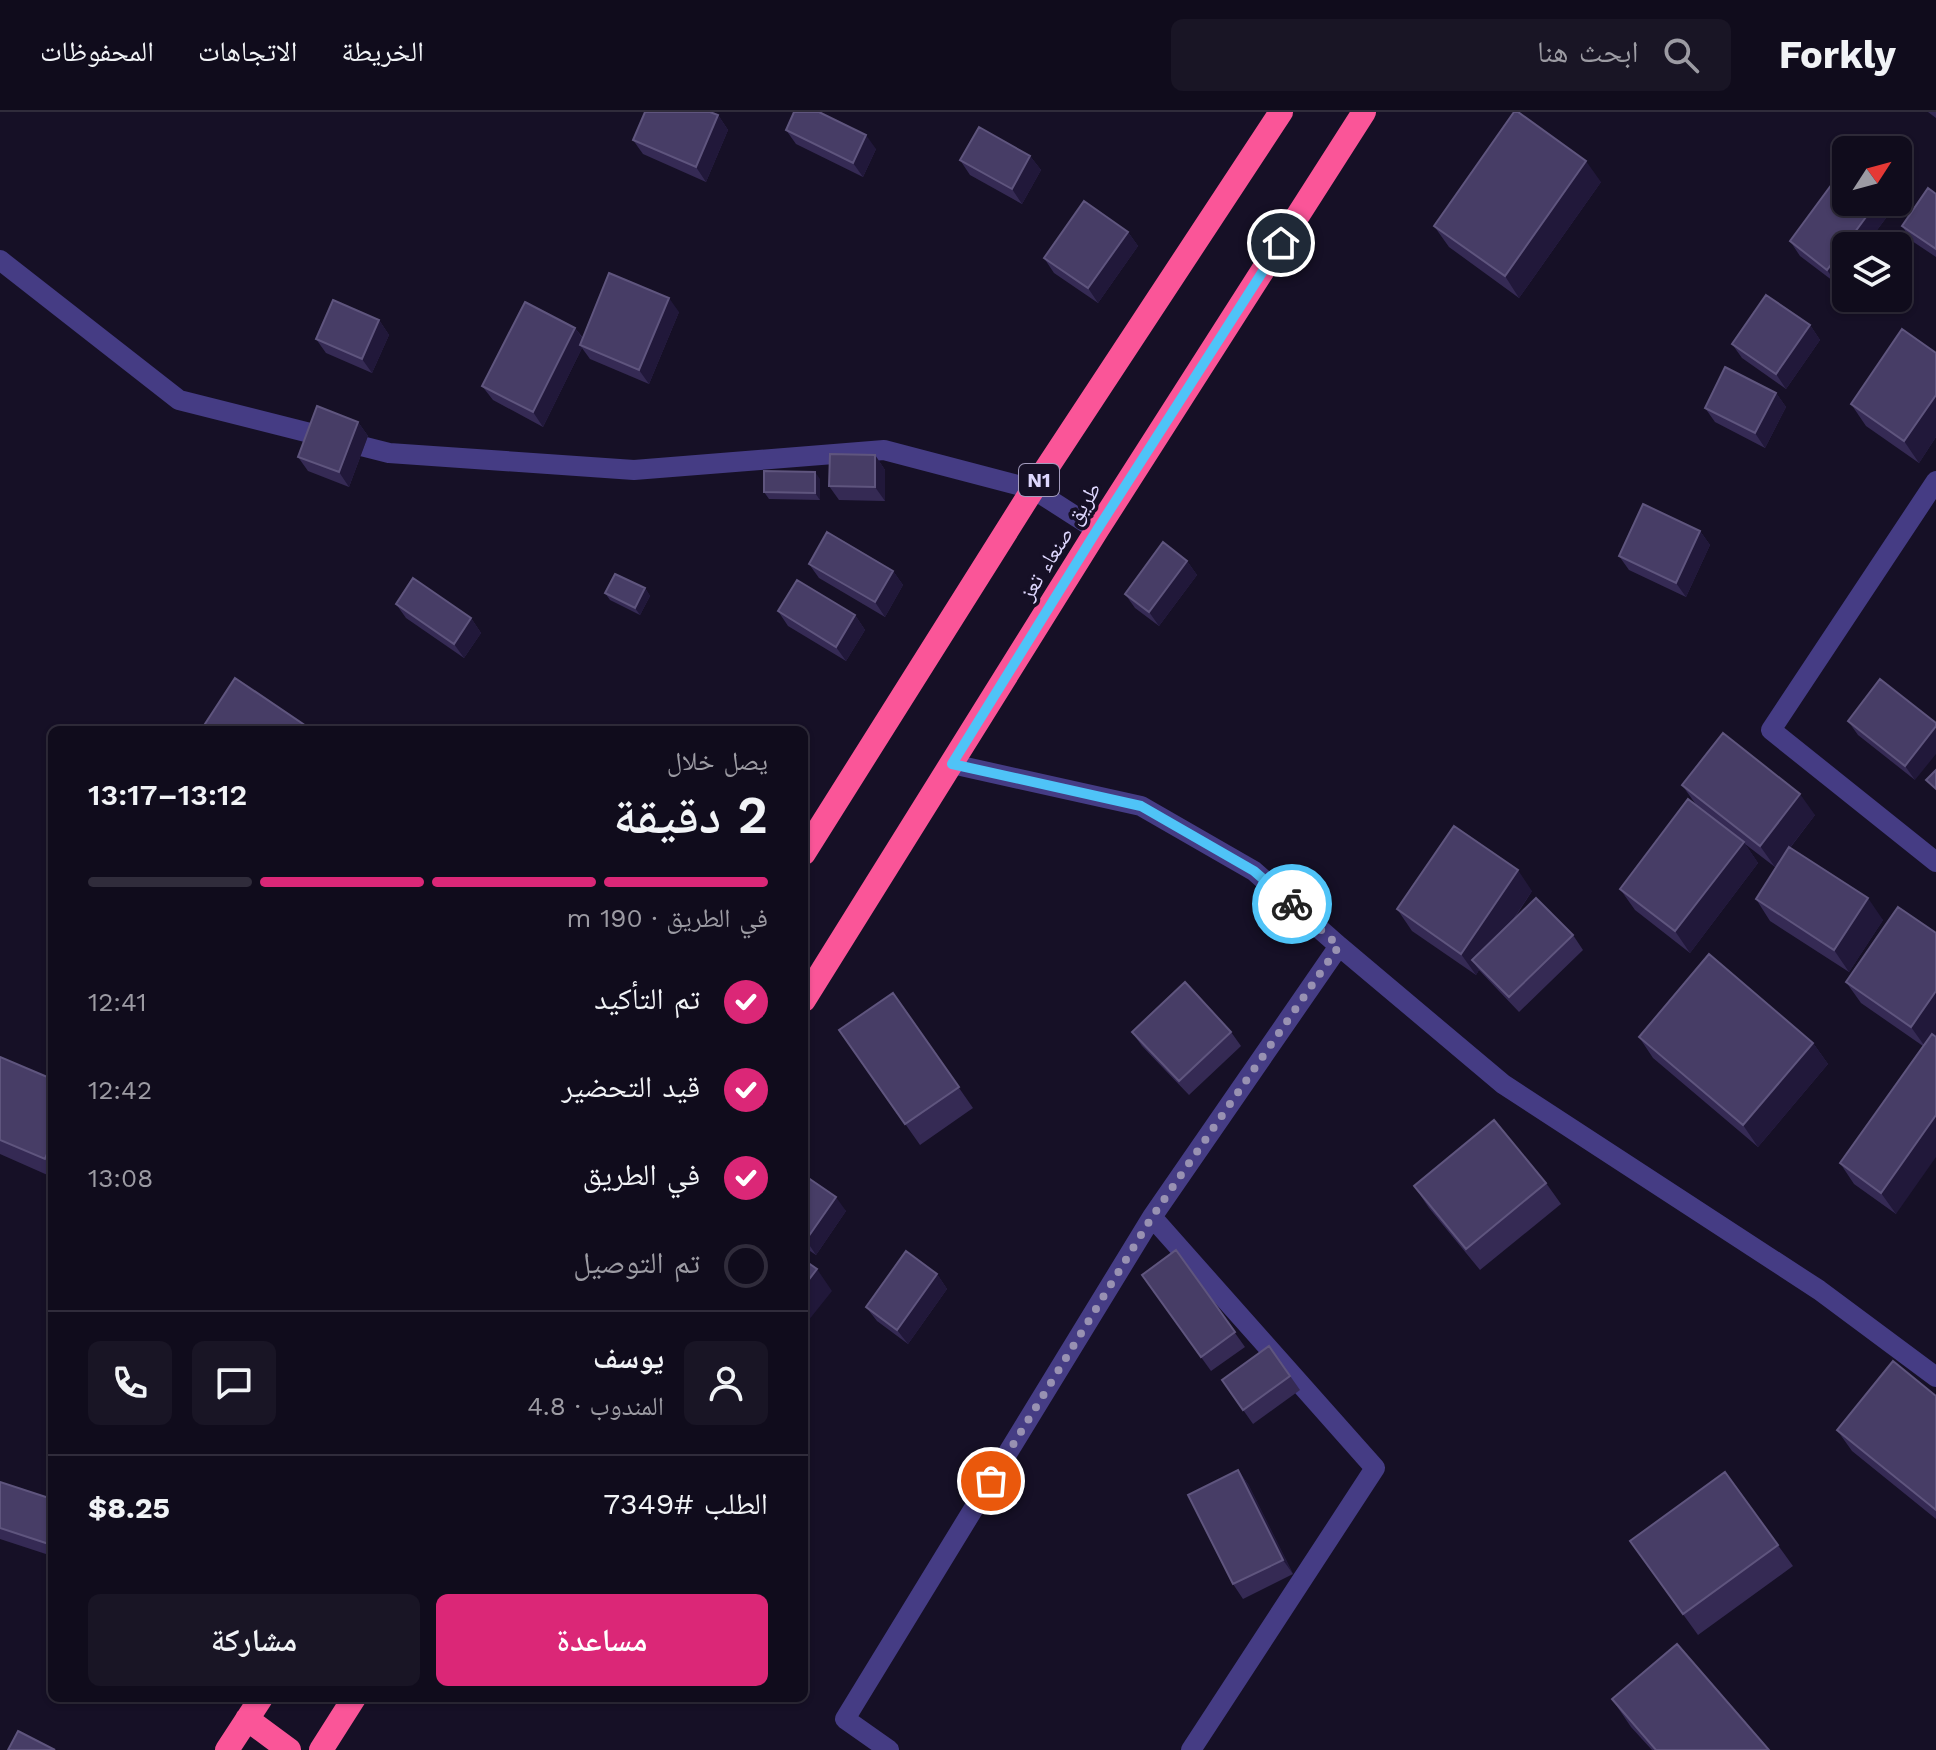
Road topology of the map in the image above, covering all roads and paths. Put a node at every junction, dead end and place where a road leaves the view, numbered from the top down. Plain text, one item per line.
1 (1281, 112) edge
2 (1364, 112) edge
3 (0, 260) edge
4 (1936, 481) edge
5 (1033, 489) junction
6 (1097, 530) junction
7 (952, 764) junction
8 (808, 847) edge
9 (1936, 862) edge
10 (1339, 946) junction
11 (808, 994) edge
12 (1152, 1217) junction
13 (1936, 1377) edge
14 (258, 1702) edge
15 (352, 1702) edge
16 (247, 1719) junction
17 (328, 1747) edge
18 (227, 1750) edge
19 (289, 1750) edge
20 (889, 1750) edge
21 (1191, 1750) edge

1 - 5 highway, N1
2 - 6 highway, طريق صنعاء تعز
3 - 5 street
4 - 9 street
5 - 6 street
5 - 8 highway, N1
6 - 7 highway, طريق صنعاء تعز
7 - 10 street
7 - 11 highway, طريق صنعاء تعز
10 - 12 street
10 - 13 street
12 - 20 street
12 - 21 street
14 - 16 highway
15 - 17 highway
16 - 18 highway
16 - 19 highway

